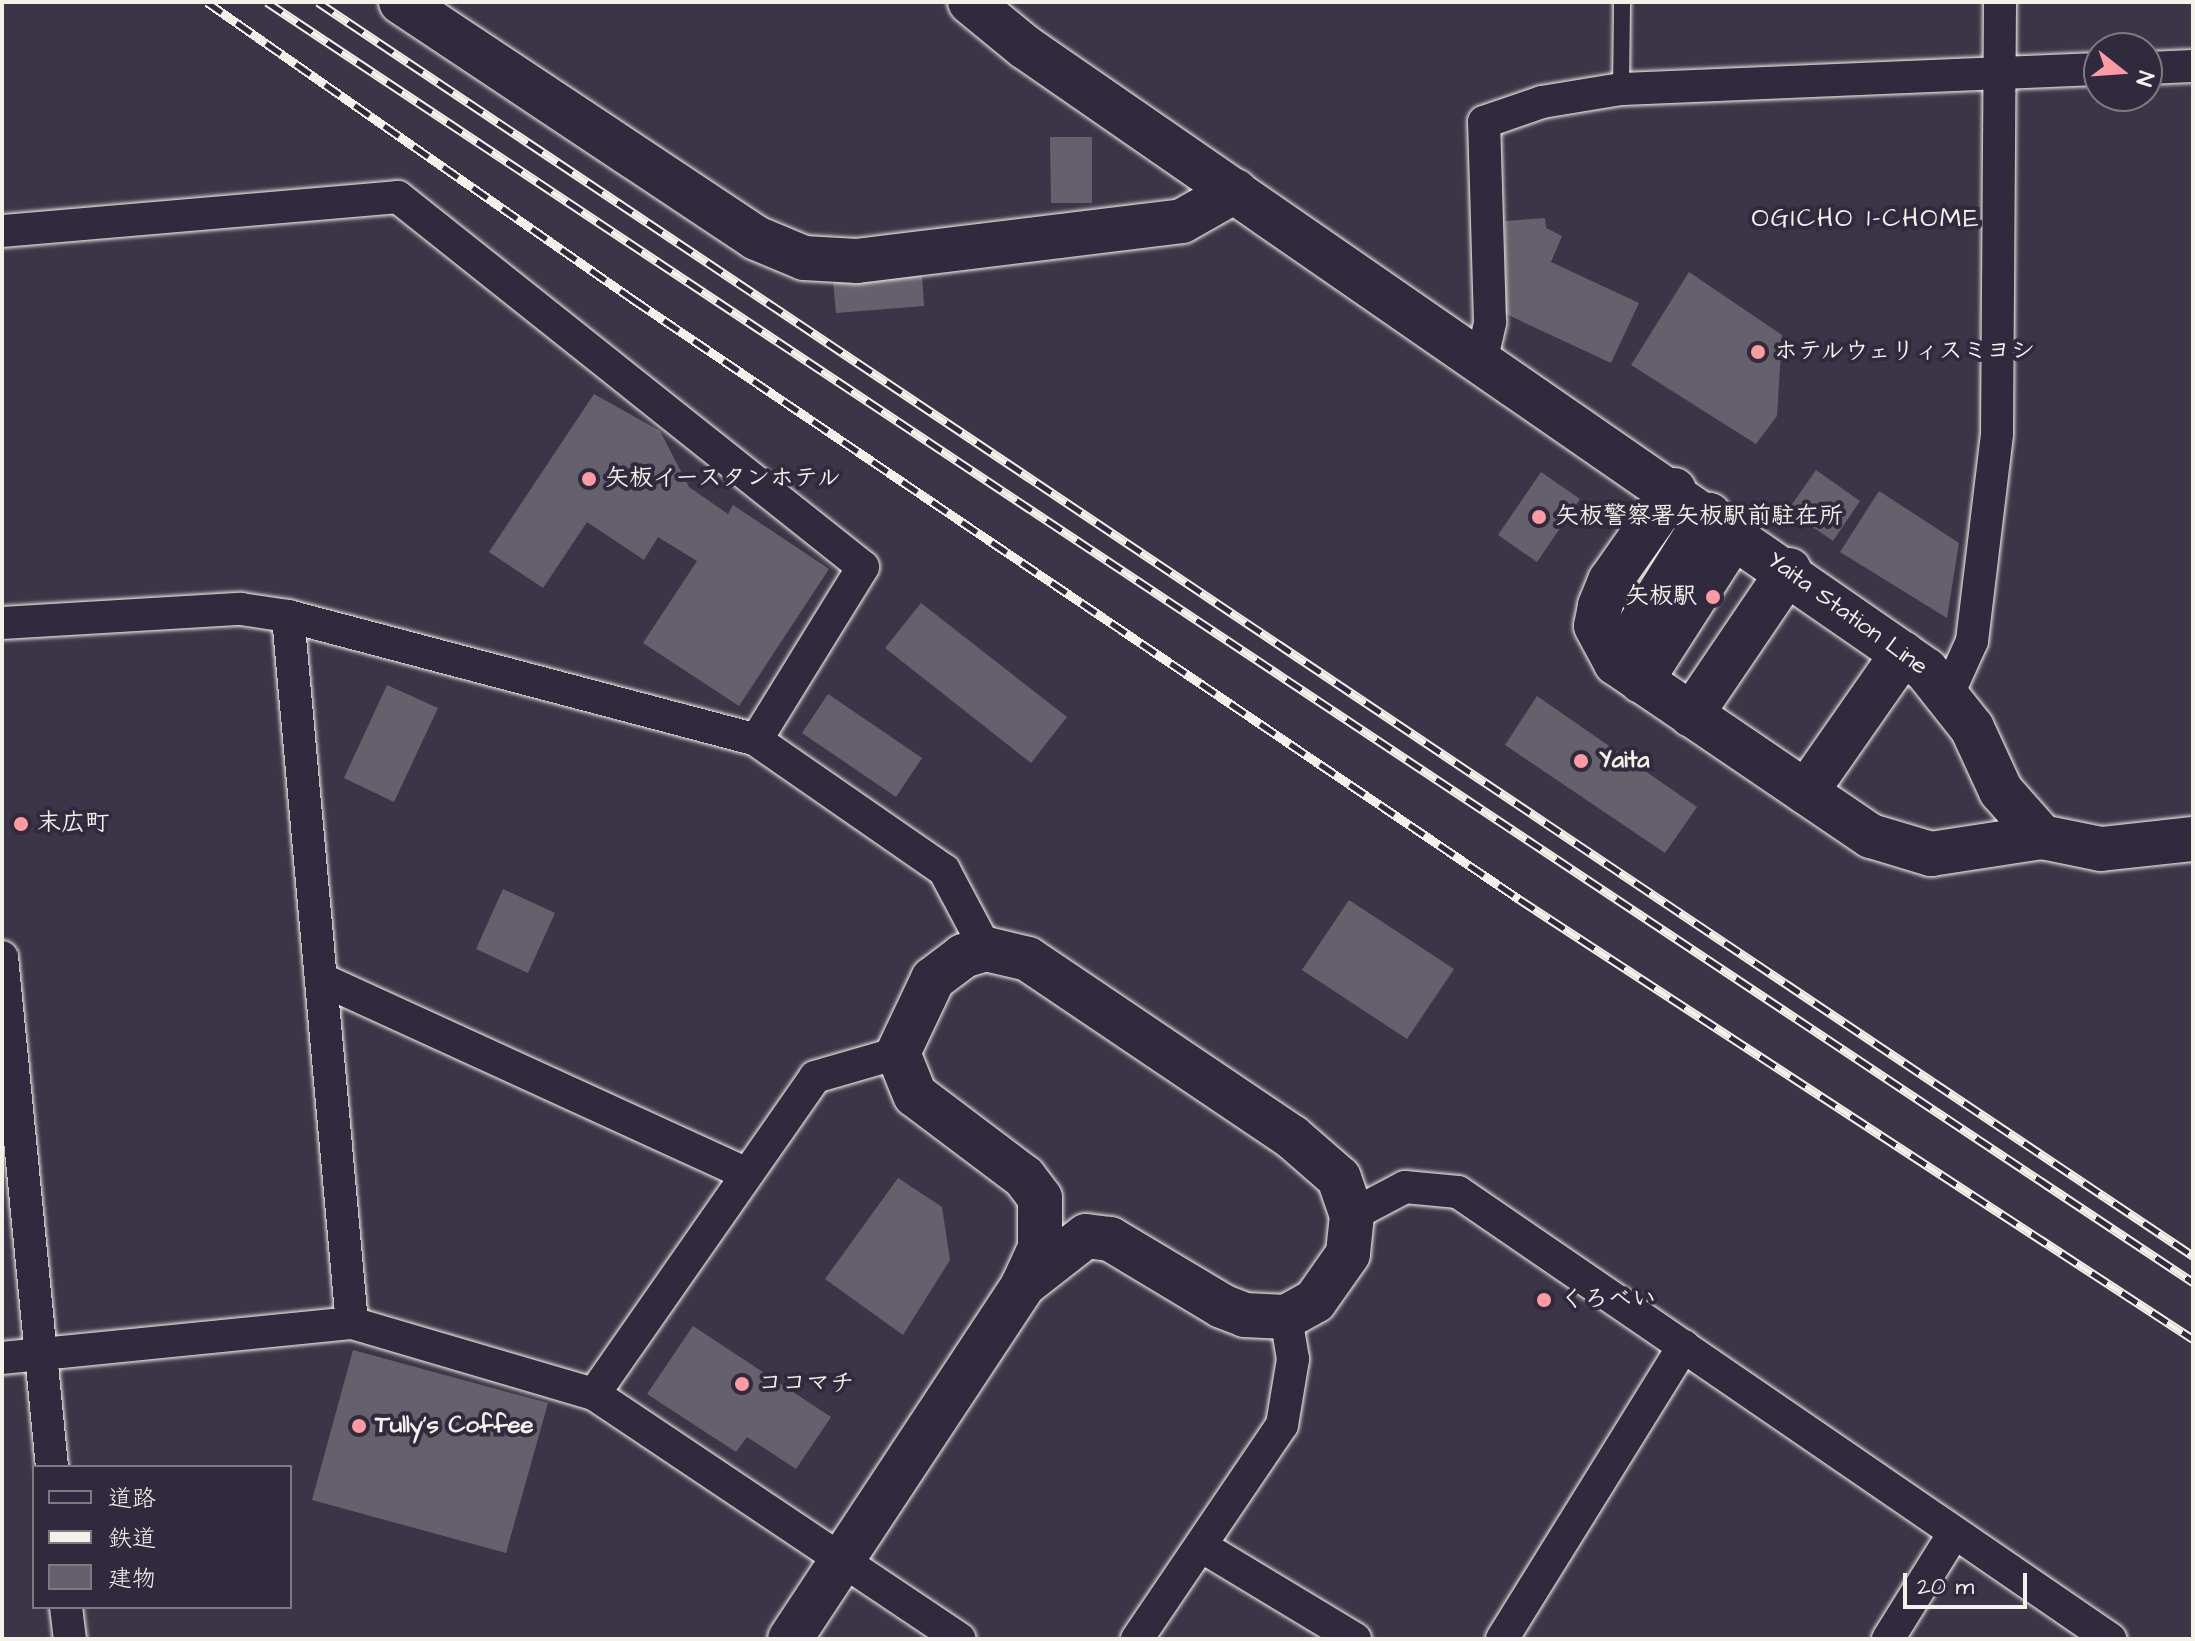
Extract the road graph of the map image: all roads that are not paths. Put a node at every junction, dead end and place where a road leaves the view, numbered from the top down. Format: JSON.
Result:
{"nodes":[{"id":1,"x":401,"y":2,"type":"edge"},
{"id":2,"x":970,"y":2,"type":"edge"},
{"id":3,"x":1622,"y":2,"type":"edge"},
{"id":4,"x":2000,"y":2,"type":"edge"},
{"id":5,"x":2193,"y":66,"type":"edge"},
{"id":6,"x":2163,"y":67,"type":"edge"},
{"id":7,"x":2083,"y":69,"type":"edge"},
{"id":8,"x":2000,"y":72,"type":"junction"},
{"id":9,"x":1621,"y":89,"type":"junction"},
{"id":10,"x":1235,"y":191,"type":"junction"},
{"id":11,"x":2,"y":231,"type":"edge"},
{"id":12,"x":1482,"y":358,"type":"junction"},
{"id":13,"x":1674,"y":490,"type":"junction"},
{"id":14,"x":1749,"y":542,"type":"junction"},
{"id":15,"x":288,"y":616,"type":"junction"},
{"id":16,"x":2,"y":623,"type":"edge"},
{"id":17,"x":1903,"y":653,"type":"junction"},
{"id":18,"x":1653,"y":689,"type":"junction"},
{"id":19,"x":1949,"y":692,"type":"junction"},
{"id":20,"x":756,"y":740,"type":"junction"},
{"id":21,"x":1806,"y":792,"type":"junction"},
{"id":22,"x":2042,"y":837,"type":"junction"},
{"id":23,"x":2193,"y":839,"type":"edge"},
{"id":24,"x":986,"y":949,"type":"junction"},
{"id":25,"x":2,"y":957,"type":"edge"},
{"id":26,"x":321,"y":979,"type":"junction"},
{"id":27,"x":898,"y":1053,"type":"junction"},
{"id":28,"x":745,"y":1173,"type":"junction"},
{"id":29,"x":1352,"y":1215,"type":"junction"},
{"id":30,"x":1023,"y":1285,"type":"junction"},
{"id":31,"x":1286,"y":1317,"type":"junction"},
{"id":32,"x":352,"y":1323,"type":"junction"},
{"id":33,"x":1684,"y":1346,"type":"junction"},
{"id":34,"x":41,"y":1355,"type":"junction"},
{"id":35,"x":2,"y":1358,"type":"edge"},
{"id":36,"x":594,"y":1394,"type":"junction"},
{"id":37,"x":52,"y":1465,"type":"edge"},
{"id":38,"x":1954,"y":1533,"type":"junction"},
{"id":39,"x":1201,"y":1546,"type":"junction"},
{"id":40,"x":842,"y":1561,"type":"junction"},
{"id":41,"x":66,"y":1609,"type":"edge"},
{"id":42,"x":70,"y":1639,"type":"edge"},
{"id":43,"x":790,"y":1639,"type":"edge"},
{"id":44,"x":960,"y":1639,"type":"edge"},
{"id":45,"x":1137,"y":1639,"type":"edge"},
{"id":46,"x":1355,"y":1639,"type":"edge"},
{"id":47,"x":1502,"y":1639,"type":"edge"},
{"id":48,"x":1888,"y":1639,"type":"edge"},
{"id":49,"x":2110,"y":1639,"type":"edge"}],
"edges":[{"from":1,"to":10,"type":"street"},
{"from":2,"to":10,"type":"street","name":"Yaita Station Line"},
{"from":3,"to":9,"type":"lane"},
{"from":4,"to":8,"type":"street"},
{"from":5,"to":6,"type":"street"},
{"from":7,"to":8,"type":"street"},
{"from":8,"to":9,"type":"street"},
{"from":8,"to":19,"type":"street"},
{"from":9,"to":12,"type":"street"},
{"from":10,"to":12,"type":"street","name":"Yaita Station Line"},
{"from":11,"to":20,"type":"street"},
{"from":12,"to":13,"type":"street","name":"Yaita Station Line"},
{"from":13,"to":14,"type":"street","name":"Yaita Station Line"},
{"from":13,"to":18,"type":"street"},
{"from":14,"to":17,"type":"street","name":"Yaita Station Line"},
{"from":14,"to":18,"type":"street"},
{"from":14,"to":18,"type":"street"},
{"from":15,"to":16,"type":"street"},
{"from":15,"to":20,"type":"street"},
{"from":15,"to":26,"type":"street"},
{"from":17,"to":19,"type":"street","name":"Yaita Station Line"},
{"from":17,"to":21,"type":"street"},
{"from":18,"to":21,"type":"street"},
{"from":19,"to":22,"type":"street","name":"Yaita Station Line"},
{"from":20,"to":24,"type":"street"},
{"from":21,"to":22,"type":"street"},
{"from":22,"to":23,"type":"street"},
{"from":24,"to":27,"type":"street"},
{"from":24,"to":29,"type":"street"},
{"from":25,"to":34,"type":"street"},
{"from":26,"to":28,"type":"street"},
{"from":26,"to":32,"type":"street"},
{"from":27,"to":28,"type":"street"},
{"from":27,"to":30,"type":"street"},
{"from":28,"to":36,"type":"street"},
{"from":29,"to":31,"type":"street"},
{"from":29,"to":33,"type":"street"},
{"from":30,"to":31,"type":"street"},
{"from":30,"to":40,"type":"street"},
{"from":31,"to":39,"type":"street"},
{"from":32,"to":34,"type":"street"},
{"from":32,"to":36,"type":"street"},
{"from":33,"to":38,"type":"street"},
{"from":33,"to":47,"type":"street"},
{"from":34,"to":35,"type":"street"},
{"from":34,"to":37,"type":"street"},
{"from":36,"to":40,"type":"street"},
{"from":38,"to":48,"type":"street"},
{"from":38,"to":49,"type":"street"},
{"from":39,"to":45,"type":"street"},
{"from":39,"to":46,"type":"street"},
{"from":40,"to":43,"type":"street"},
{"from":40,"to":44,"type":"street"},
{"from":41,"to":42,"type":"street"}]}
